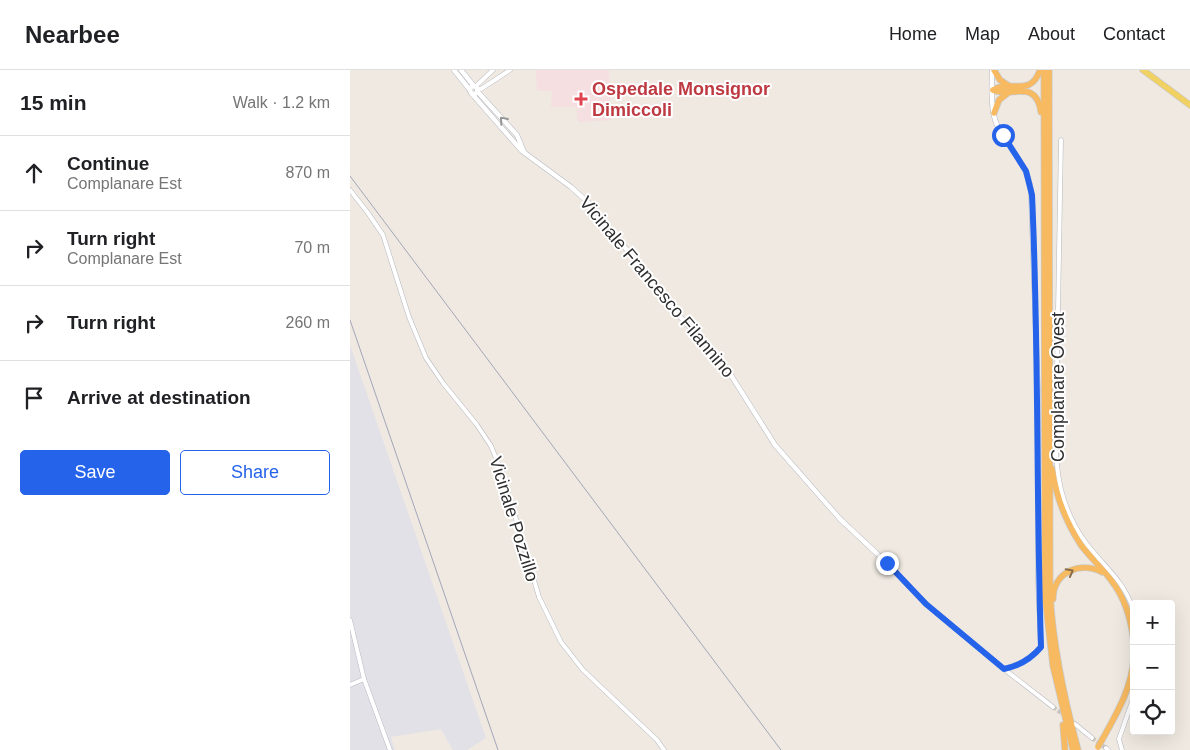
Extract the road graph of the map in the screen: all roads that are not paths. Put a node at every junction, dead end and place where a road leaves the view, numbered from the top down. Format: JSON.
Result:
{"nodes":[{"id":1,"x":454,"y":70,"type":"edge"},
{"id":2,"x":461,"y":70,"type":"edge"},
{"id":3,"x":493,"y":70,"type":"edge"},
{"id":4,"x":510,"y":70,"type":"edge"},
{"id":5,"x":993,"y":70,"type":"edge"},
{"id":6,"x":1040,"y":70,"type":"edge"},
{"id":7,"x":1044,"y":70,"type":"edge"},
{"id":8,"x":1049,"y":70,"type":"edge"},
{"id":9,"x":1143,"y":70,"type":"edge"},
{"id":10,"x":1011,"y":89,"type":"junction"},
{"id":11,"x":474,"y":90,"type":"junction"},
{"id":12,"x":992,"y":90,"type":"junction"},
{"id":13,"x":1190,"y":105,"type":"edge"},
{"id":14,"x":994,"y":112,"type":"junction"},
{"id":15,"x":1061,"y":140,"type":"dead end"},
{"id":16,"x":1044,"y":161,"type":"junction"},
{"id":17,"x":350,"y":190,"type":"edge"},
{"id":18,"x":1046,"y":279,"type":"junction"},
{"id":19,"x":1049,"y":428,"type":"junction"},
{"id":20,"x":1106,"y":574,"type":"junction"},
{"id":21,"x":1130,"y":602,"type":"edge"},
{"id":22,"x":350,"y":620,"type":"edge"},
{"id":23,"x":1130,"y":620,"type":"edge"},
{"id":24,"x":1055,"y":648,"type":"junction"},
{"id":25,"x":1004,"y":669,"type":"junction"},
{"id":26,"x":364,"y":679,"type":"junction"},
{"id":27,"x":1130,"y":681,"type":"edge"},
{"id":28,"x":350,"y":685,"type":"edge"},
{"id":29,"x":1058,"y":693,"type":"junction"},
{"id":30,"x":1053,"y":707,"type":"tunnel mouth"},
{"id":31,"x":1130,"y":707,"type":"edge"},
{"id":32,"x":1074,"y":724,"type":"dead end"},
{"id":33,"x":1092,"y":738,"type":"tunnel mouth"},
{"id":34,"x":1097,"y":749,"type":"edge"},
{"id":35,"x":390,"y":750,"type":"edge"},
{"id":36,"x":664,"y":750,"type":"edge"},
{"id":37,"x":1064,"y":750,"type":"edge"},
{"id":38,"x":1073,"y":750,"type":"edge"},
{"id":39,"x":1078,"y":750,"type":"edge"},
{"id":40,"x":1122,"y":750,"type":"edge"}],
"edges":[{"from":1,"to":11,"type":"street"},
{"from":2,"to":11,"type":"street"},
{"from":3,"to":11,"type":"street"},
{"from":4,"to":11,"type":"street"},
{"from":5,"to":10,"type":"highway"},
{"from":5,"to":12,"type":"street"},
{"from":6,"to":10,"type":"highway"},
{"from":7,"to":16,"type":"highway"},
{"from":8,"to":18,"type":"highway"},
{"from":9,"to":13,"type":"main road"},
{"from":10,"to":12,"type":"highway"},
{"from":10,"to":14,"type":"highway"},
{"from":10,"to":16,"type":"highway"},
{"from":11,"to":25,"type":"street","name":"Vicinale Francesco Filannino"},
{"from":12,"to":14,"type":"street"},
{"from":14,"to":25,"type":"street"},
{"from":15,"to":21,"type":"street","name":"Complanare Ovest"},
{"from":16,"to":18,"type":"highway"},
{"from":17,"to":36,"type":"street","name":"Vicinale Pozzillo"},
{"from":18,"to":19,"type":"highway"},
{"from":18,"to":29,"type":"highway"},
{"from":19,"to":20,"type":"highway"},
{"from":19,"to":24,"type":"highway"},
{"from":20,"to":23,"type":"highway"},
{"from":24,"to":20,"type":"highway","one_way":true},
{"from":22,"to":26,"type":"street"},
{"from":24,"to":39,"type":"highway"},
{"from":25,"to":30,"type":"street","name":"Vicinale Francesco Filannino"},
{"from":26,"to":28,"type":"street"},
{"from":26,"to":35,"type":"street"},
{"from":27,"to":34,"type":"highway","bridge":true},
{"from":29,"to":37,"type":"highway"},
{"from":29,"to":38,"type":"highway"},
{"from":31,"to":40,"type":"street"},
{"from":32,"to":33,"type":"street"}]}
